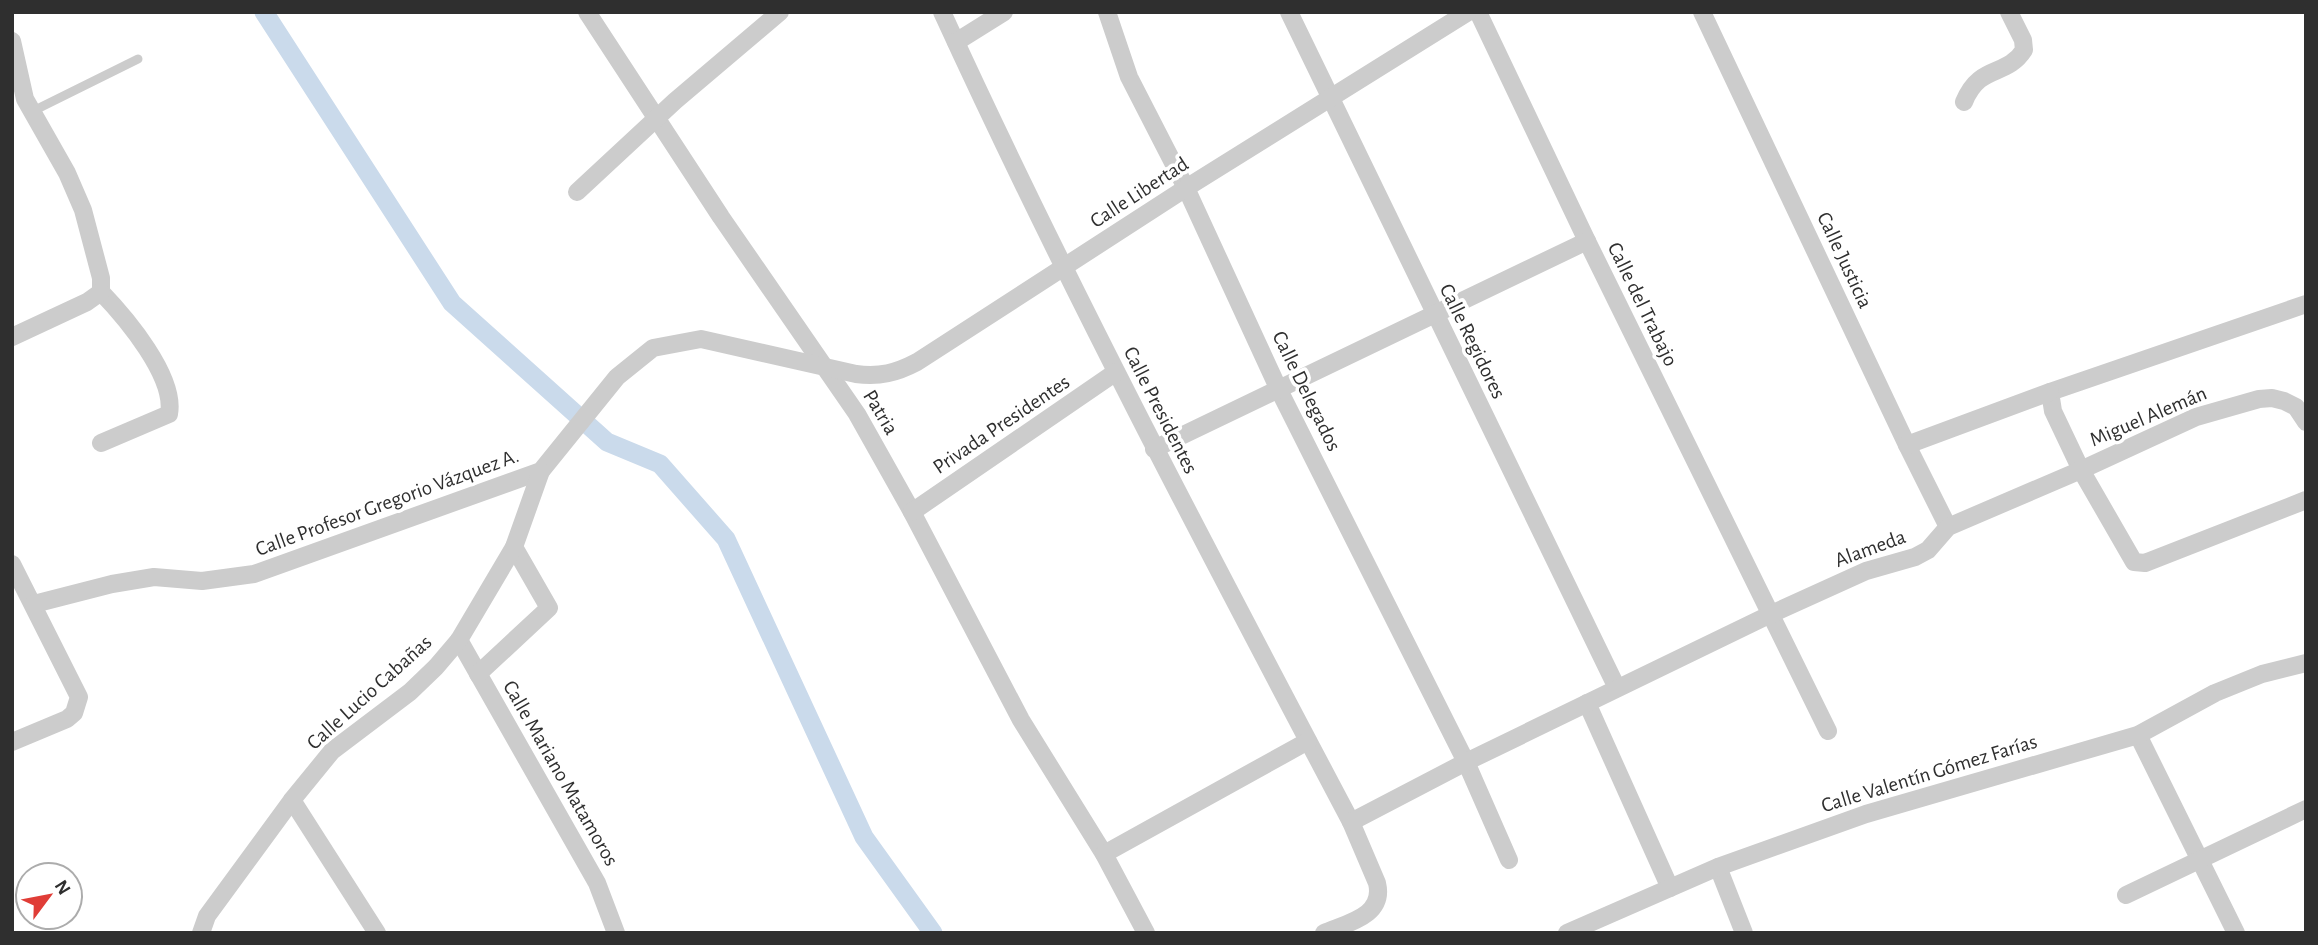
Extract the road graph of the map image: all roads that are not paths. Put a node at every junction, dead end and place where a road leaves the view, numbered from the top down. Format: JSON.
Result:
{"nodes":[{"id":1,"x":587,"y":12,"type":"edge"},
{"id":2,"x":780,"y":12,"type":"edge"},
{"id":3,"x":942,"y":12,"type":"edge"},
{"id":4,"x":1004,"y":12,"type":"edge"},
{"id":5,"x":1107,"y":12,"type":"edge"},
{"id":6,"x":1289,"y":12,"type":"edge"},
{"id":7,"x":1468,"y":12,"type":"edge"},
{"id":8,"x":1478,"y":12,"type":"edge"},
{"id":9,"x":1702,"y":12,"type":"edge"},
{"id":10,"x":2010,"y":12,"type":"edge"},
{"id":11,"x":12,"y":41,"type":"edge"},
{"id":12,"x":956,"y":42,"type":"junction"},
{"id":13,"x":138,"y":59,"type":"dead end"},
{"id":14,"x":1331,"y":97,"type":"junction"},
{"id":15,"x":1964,"y":102,"type":"dead end"},
{"id":16,"x":23,"y":105,"type":"edge"},
{"id":17,"x":656,"y":119,"type":"junction"},
{"id":18,"x":1186,"y":188,"type":"junction"},
{"id":19,"x":577,"y":192,"type":"dead end"},
{"id":20,"x":1587,"y":241,"type":"junction"},
{"id":21,"x":1064,"y":267,"type":"junction"},
{"id":22,"x":101,"y":292,"type":"junction"},
{"id":23,"x":2306,"y":304,"type":"edge"},
{"id":24,"x":1435,"y":315,"type":"junction"},
{"id":25,"x":12,"y":337,"type":"edge"},
{"id":26,"x":826,"y":367,"type":"junction"},
{"id":27,"x":1116,"y":372,"type":"junction"},
{"id":28,"x":1279,"y":390,"type":"junction"},
{"id":29,"x":2050,"y":392,"type":"junction"},
{"id":30,"x":2306,"y":422,"type":"edge"},
{"id":31,"x":102,"y":443,"type":"dead end"},
{"id":32,"x":1906,"y":445,"type":"junction"},
{"id":33,"x":1154,"y":449,"type":"junction"},
{"id":34,"x":2081,"y":470,"type":"junction"},
{"id":35,"x":541,"y":471,"type":"junction"},
{"id":36,"x":2306,"y":500,"type":"edge"},
{"id":37,"x":912,"y":512,"type":"junction"},
{"id":38,"x":1948,"y":527,"type":"junction"},
{"id":39,"x":514,"y":547,"type":"junction"},
{"id":40,"x":12,"y":564,"type":"edge"},
{"id":41,"x":34,"y":604,"type":"junction"},
{"id":42,"x":1769,"y":615,"type":"junction"},
{"id":43,"x":459,"y":640,"type":"junction"},
{"id":44,"x":2306,"y":663,"type":"edge"},
{"id":45,"x":478,"y":674,"type":"junction"},
{"id":46,"x":1617,"y":688,"type":"junction"},
{"id":47,"x":1587,"y":704,"type":"junction"},
{"id":48,"x":1828,"y":731,"type":"dead end"},
{"id":49,"x":2138,"y":735,"type":"junction"},
{"id":50,"x":1308,"y":741,"type":"junction"},
{"id":51,"x":12,"y":743,"type":"edge"},
{"id":52,"x":1466,"y":762,"type":"junction"},
{"id":53,"x":292,"y":800,"type":"junction"},
{"id":54,"x":2306,"y":809,"type":"edge"},
{"id":55,"x":1351,"y":822,"type":"junction"},
{"id":56,"x":1104,"y":854,"type":"junction"},
{"id":57,"x":2200,"y":859,"type":"junction"},
{"id":58,"x":1509,"y":860,"type":"dead end"},
{"id":59,"x":1718,"y":867,"type":"junction"},
{"id":60,"x":1670,"y":888,"type":"junction"},
{"id":61,"x":2126,"y":895,"type":"dead end"},
{"id":62,"x":1605,"y":925,"type":"edge"},
{"id":63,"x":201,"y":933,"type":"edge"},
{"id":64,"x":377,"y":933,"type":"edge"},
{"id":65,"x":616,"y":933,"type":"edge"},
{"id":66,"x":1146,"y":933,"type":"edge"},
{"id":67,"x":1324,"y":933,"type":"edge"},
{"id":68,"x":1567,"y":933,"type":"edge"},
{"id":69,"x":1744,"y":933,"type":"edge"},
{"id":70,"x":2236,"y":933,"type":"edge"}],
"edges":[{"from":1,"to":17,"type":"street","name":"Patria"},
{"from":2,"to":17,"type":"street"},
{"from":3,"to":12,"type":"street","name":"Calle Presidentes"},
{"from":4,"to":12,"type":"street"},
{"from":5,"to":18,"type":"street","name":"Calle Delegados"},
{"from":6,"to":14,"type":"street","name":"Calle Regidores"},
{"from":7,"to":14,"type":"street","name":"Calle Libertad"},
{"from":8,"to":20,"type":"street","name":"Calle del Trabajo"},
{"from":9,"to":32,"type":"street","name":"Calle Justicia"},
{"from":10,"to":15,"type":"street"},
{"from":11,"to":16,"type":"street"},
{"from":12,"to":21,"type":"street","name":"Calle Presidentes"},
{"from":13,"to":16,"type":"lane"},
{"from":14,"to":18,"type":"street","name":"Calle Libertad"},
{"from":14,"to":24,"type":"street","name":"Calle Regidores"},
{"from":16,"to":22,"type":"street"},
{"from":17,"to":19,"type":"street"},
{"from":17,"to":26,"type":"street","name":"Patria"},
{"from":18,"to":21,"type":"street","name":"Calle Libertad"},
{"from":18,"to":28,"type":"street","name":"Calle Delegados"},
{"from":20,"to":24,"type":"street"},
{"from":20,"to":42,"type":"street","name":"Calle del Trabajo"},
{"from":21,"to":26,"type":"street","name":"Calle Libertad"},
{"from":21,"to":27,"type":"street","name":"Calle Presidentes"},
{"from":22,"to":25,"type":"street"},
{"from":22,"to":31,"type":"street"},
{"from":23,"to":29,"type":"street"},
{"from":24,"to":28,"type":"street"},
{"from":24,"to":46,"type":"street","name":"Calle Regidores"},
{"from":26,"to":35,"type":"street","name":"Calle Profesor Gregorio Vázquez A."},
{"from":26,"to":37,"type":"street","name":"Patria"},
{"from":27,"to":33,"type":"street","name":"Calle Presidentes"},
{"from":27,"to":37,"type":"street","name":"Privada Presidentes"},
{"from":28,"to":33,"type":"street"},
{"from":28,"to":52,"type":"street","name":"Calle Delegados"},
{"from":29,"to":32,"type":"street"},
{"from":29,"to":34,"type":"street"},
{"from":30,"to":34,"type":"street","name":"Miguel Alemán"},
{"from":32,"to":38,"type":"street","name":"Calle Justicia"},
{"from":33,"to":50,"type":"street","name":"Calle Presidentes"},
{"from":34,"to":36,"type":"street"},
{"from":34,"to":38,"type":"street","name":"Alameda"},
{"from":35,"to":39,"type":"street","name":"Calle Lucio Cabañas"},
{"from":35,"to":41,"type":"street","name":"Calle Profesor Gregorio Vázquez A."},
{"from":37,"to":56,"type":"street","name":"Patria"},
{"from":38,"to":42,"type":"street","name":"Alameda"},
{"from":39,"to":43,"type":"street","name":"Calle Lucio Cabañas"},
{"from":39,"to":45,"type":"street"},
{"from":40,"to":41,"type":"street"},
{"from":41,"to":51,"type":"street"},
{"from":42,"to":46,"type":"street","name":"Alameda"},
{"from":42,"to":48,"type":"street","name":"Calle del Trabajo"},
{"from":43,"to":45,"type":"street","name":"Calle Mariano Matamoros"},
{"from":43,"to":53,"type":"street","name":"Calle Lucio Cabañas"},
{"from":44,"to":49,"type":"street","name":"Calle Valentín Gómez Farías"},
{"from":45,"to":65,"type":"street","name":"Calle Mariano Matamoros"},
{"from":46,"to":47,"type":"street","name":"Alameda"},
{"from":47,"to":52,"type":"street","name":"Alameda"},
{"from":47,"to":60,"type":"street"},
{"from":49,"to":57,"type":"street"},
{"from":49,"to":59,"type":"street","name":"Calle Valentín Gómez Farías"},
{"from":50,"to":55,"type":"street","name":"Calle Presidentes"},
{"from":50,"to":56,"type":"street"},
{"from":52,"to":55,"type":"street","name":"Alameda"},
{"from":52,"to":58,"type":"street","name":"Calle Delegados"},
{"from":53,"to":63,"type":"street","name":"Calle Lucio Cabañas"},
{"from":53,"to":64,"type":"street"},
{"from":54,"to":57,"type":"street"},
{"from":55,"to":67,"type":"street"},
{"from":56,"to":66,"type":"street","name":"Patria"},
{"from":57,"to":61,"type":"street"},
{"from":57,"to":70,"type":"street"},
{"from":59,"to":60,"type":"street","name":"Calle Valentín Gómez Farías"},
{"from":59,"to":69,"type":"street"},
{"from":60,"to":62,"type":"street","name":"Calle Valentín Gómez Farías"},
{"from":62,"to":68,"type":"street","name":"Calle Valentín Gómez Farías"}]}
